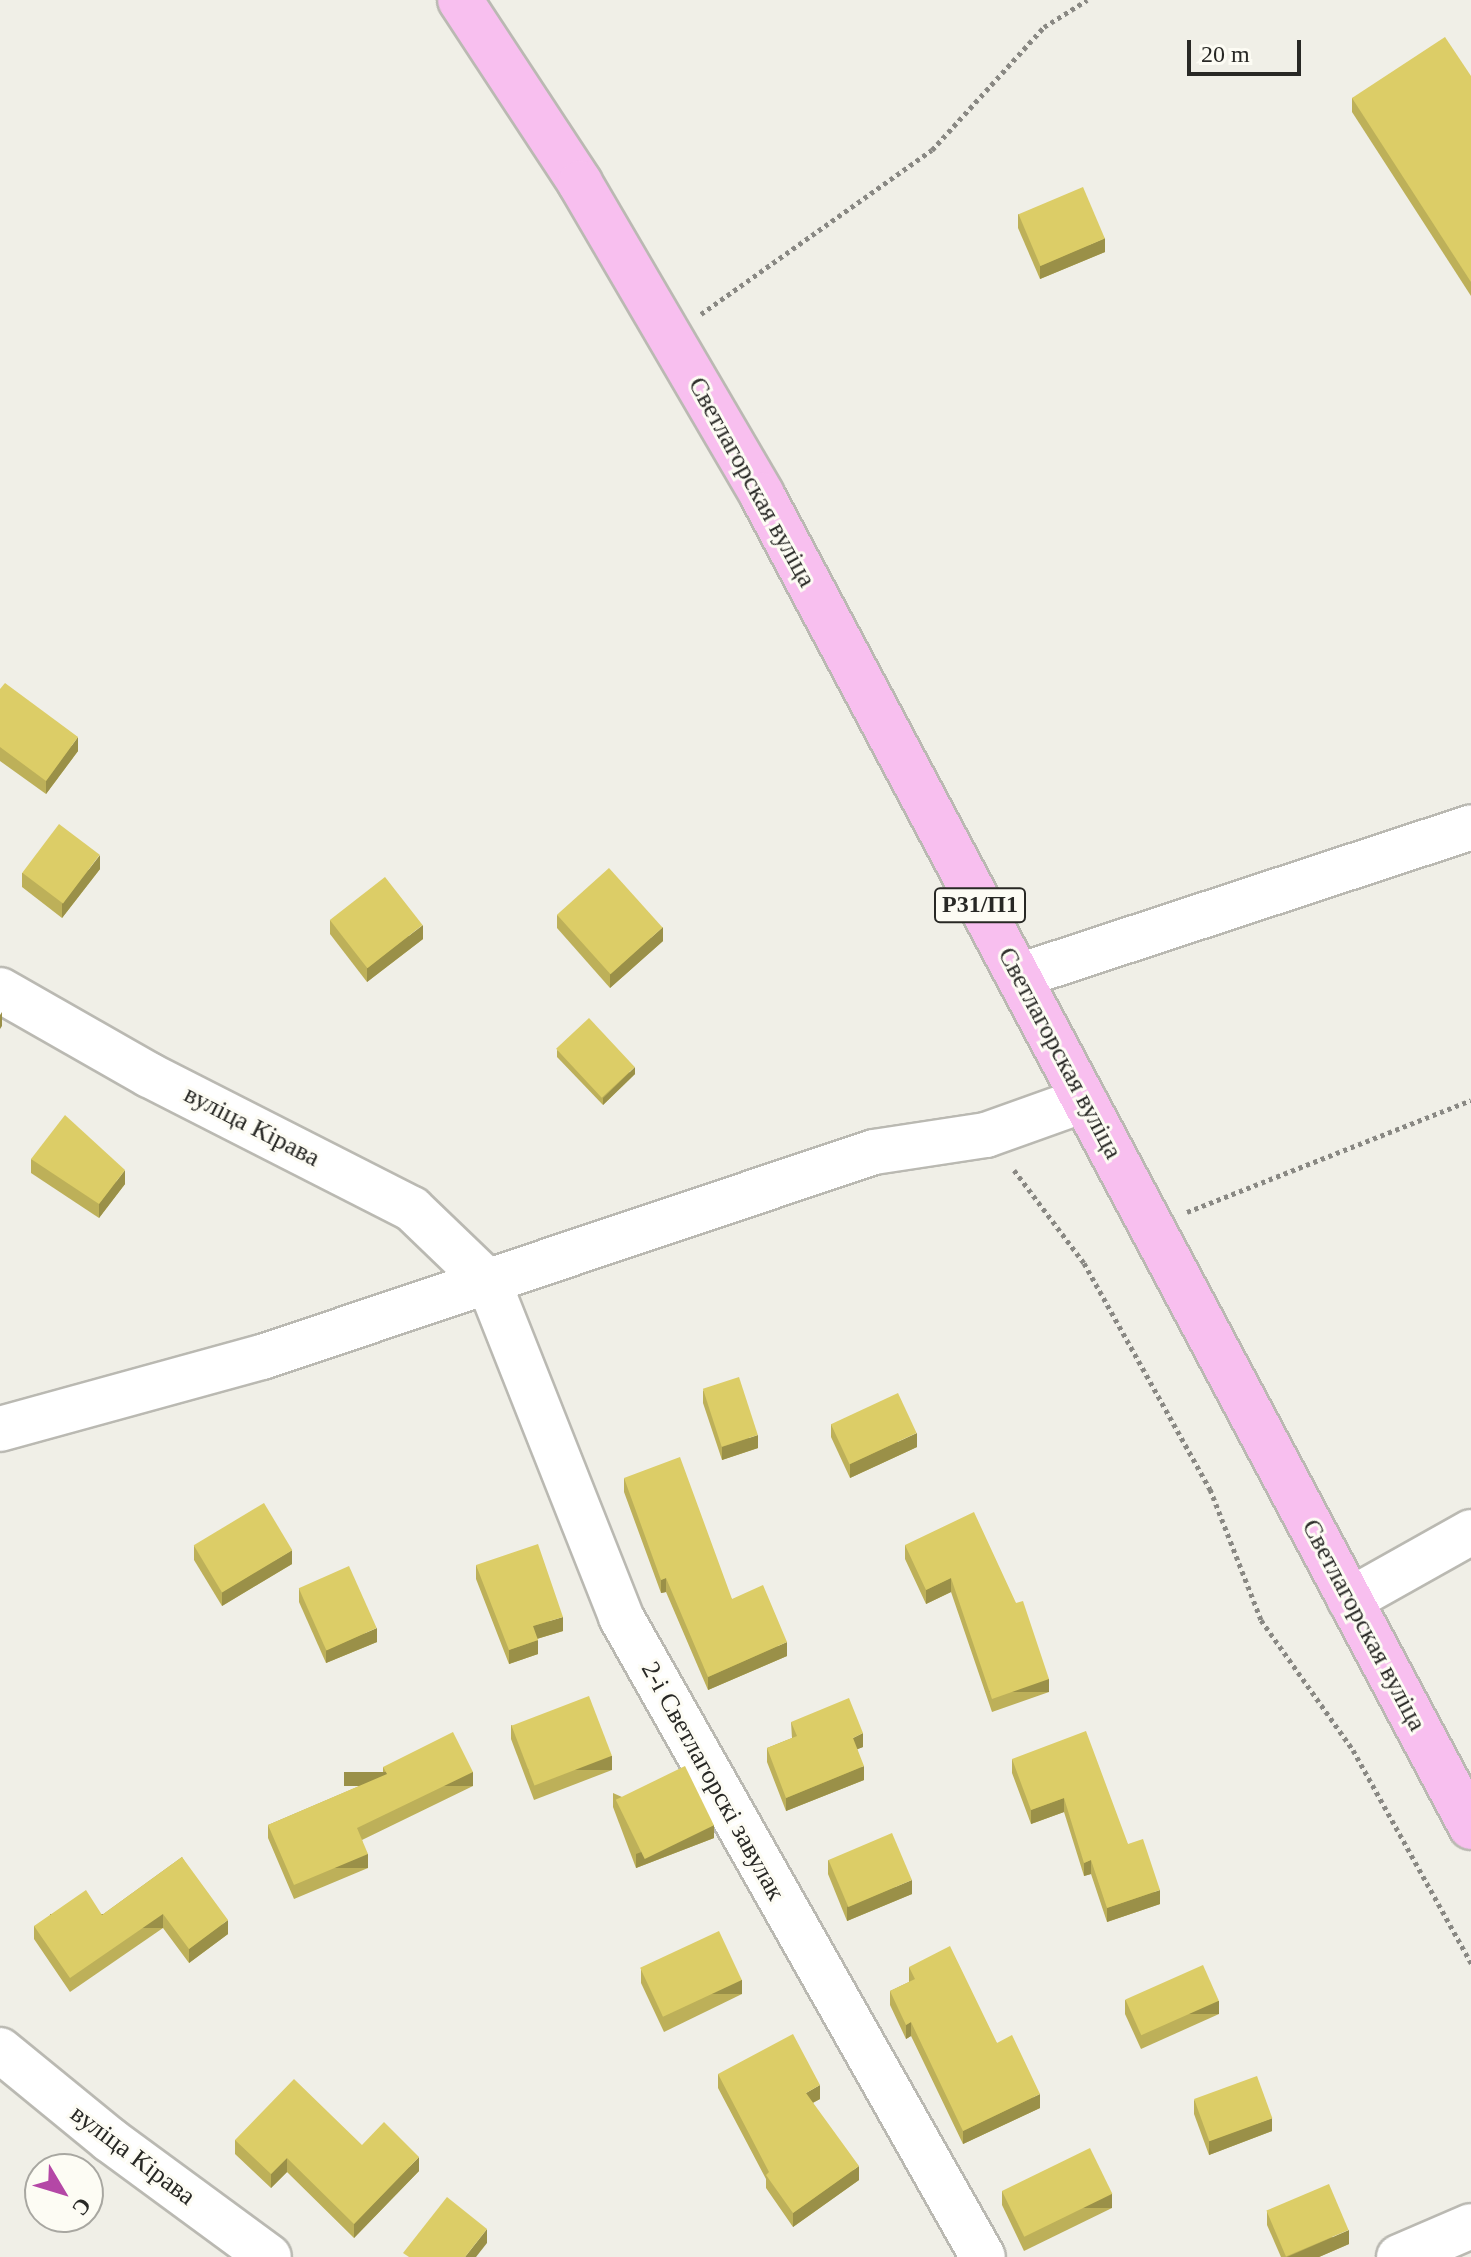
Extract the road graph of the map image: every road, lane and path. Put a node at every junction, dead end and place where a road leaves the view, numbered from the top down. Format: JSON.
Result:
{"nodes":[{"id":1,"x":460,"y":0,"type":"edge"},
{"id":2,"x":1087,"y":0,"type":"edge"},
{"id":3,"x":671,"y":335,"type":"junction"},
{"id":4,"x":1471,"y":827,"type":"edge"},
{"id":5,"x":1019,"y":976,"type":"junction"},
{"id":6,"x":0,"y":990,"type":"edge"},
{"id":7,"x":1084,"y":1100,"type":"junction"},
{"id":8,"x":1471,"y":1100,"type":"edge"},
{"id":9,"x":986,"y":1135,"type":"junction"},
{"id":10,"x":1152,"y":1223,"type":"junction"},
{"id":11,"x":489,"y":1283,"type":"junction"},
{"id":12,"x":0,"y":1429,"type":"edge"},
{"id":13,"x":1471,"y":1532,"type":"edge"},
{"id":14,"x":1350,"y":1600,"type":"junction"},
{"id":15,"x":1471,"y":1827,"type":"edge"},
{"id":16,"x":1471,"y":1963,"type":"edge"},
{"id":17,"x":0,"y":2050,"type":"edge"},
{"id":18,"x":1471,"y":2226,"type":"edge"},
{"id":19,"x":269,"y":2257,"type":"edge"},
{"id":20,"x":983,"y":2257,"type":"edge"},
{"id":21,"x":1399,"y":2257,"type":"edge"}],
"edges":[{"from":1,"to":3,"type":"main road","name":"Светлагорская вуліца","number":"Р31/П1"},
{"from":2,"to":3,"type":"path"},
{"from":3,"to":5,"type":"main road","name":"Светлагорская вуліца","number":"Р31/П1"},
{"from":4,"to":5,"type":"street"},
{"from":5,"to":7,"type":"main road","name":"Светлагорская вуліца","number":"Р31/П1"},
{"from":6,"to":11,"type":"street","name":"вуліца Кірава"},
{"from":7,"to":9,"type":"street"},
{"from":7,"to":10,"type":"main road","name":"Светлагорская вуліца","number":"Р31/П1"},
{"from":8,"to":10,"type":"path"},
{"from":9,"to":11,"type":"street"},
{"from":9,"to":16,"type":"path"},
{"from":10,"to":14,"type":"main road","name":"Светлагорская вуліца","number":"Р31/П1"},
{"from":11,"to":12,"type":"street"},
{"from":11,"to":20,"type":"street","name":"2-і Светлагорскі завулак"},
{"from":13,"to":14,"type":"street"},
{"from":14,"to":15,"type":"main road","name":"Светлагорская вуліца","number":"Р31/П1"},
{"from":17,"to":19,"type":"street","name":"вуліца Кірава"},
{"from":18,"to":21,"type":"street"}]}
